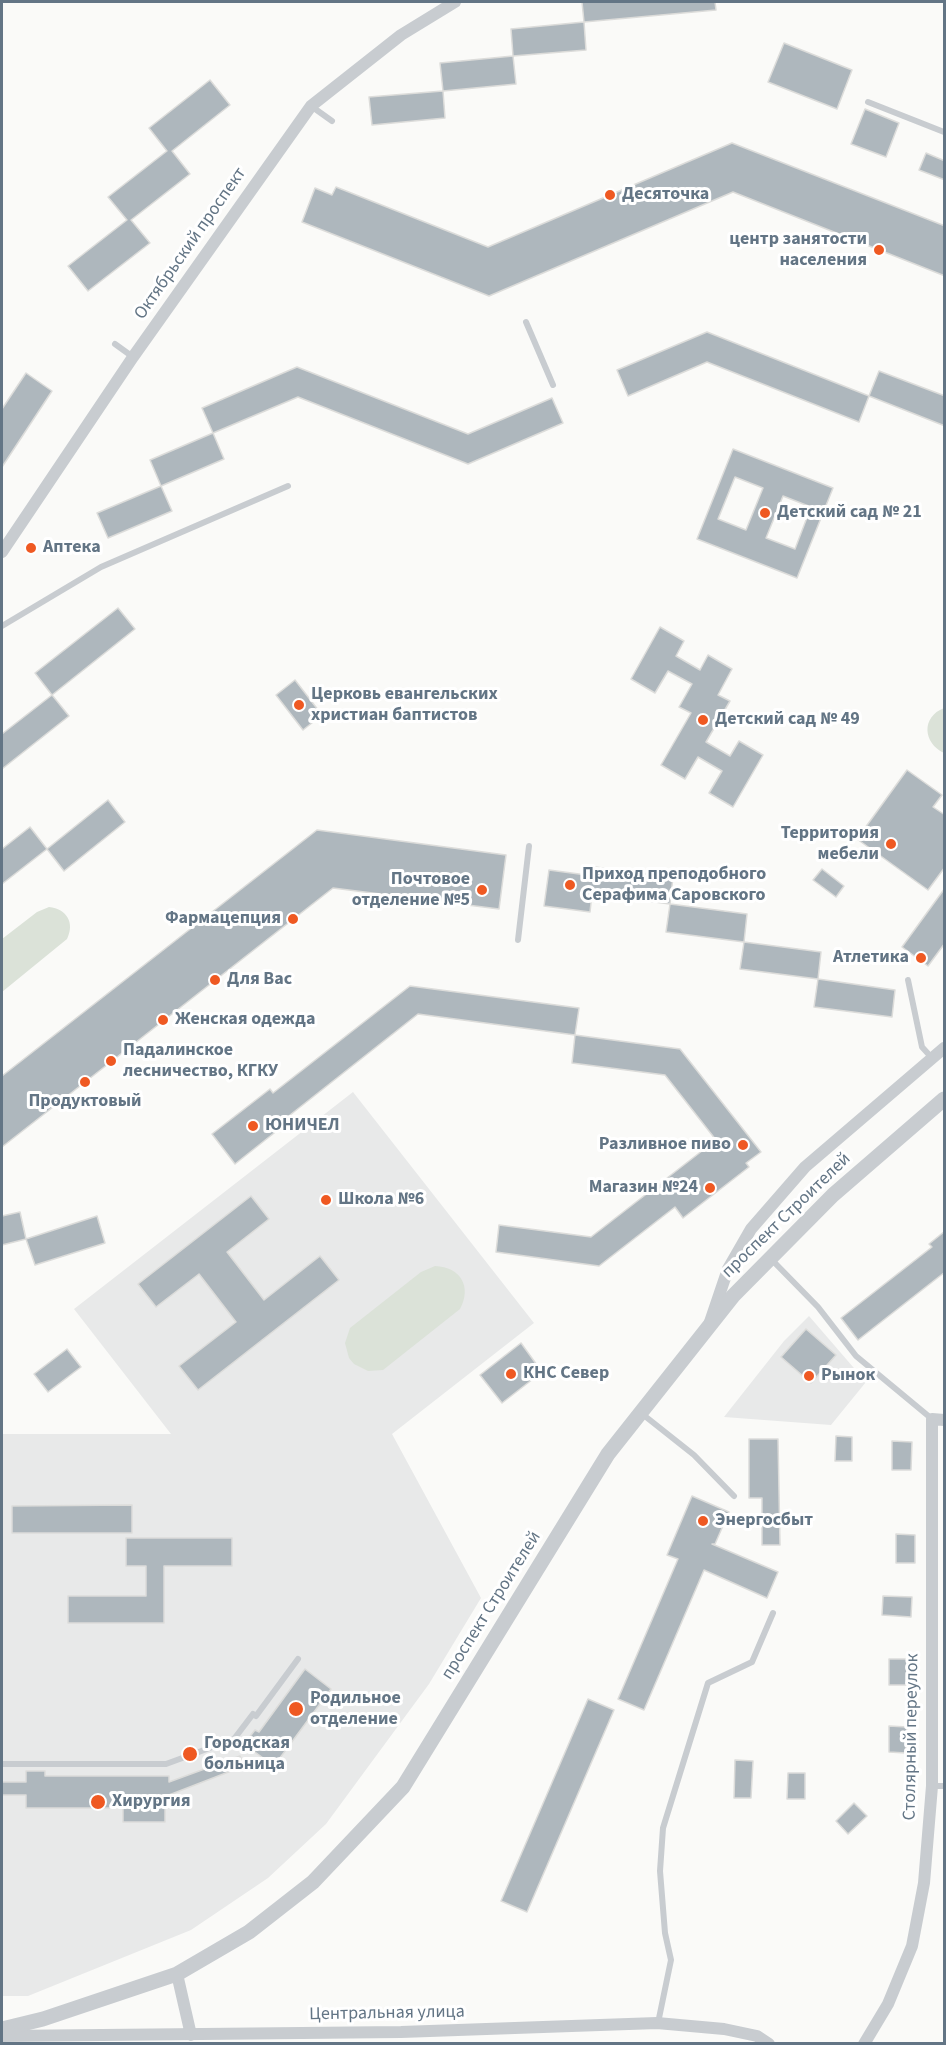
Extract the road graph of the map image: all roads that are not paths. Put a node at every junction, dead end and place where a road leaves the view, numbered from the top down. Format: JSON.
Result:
{"nodes":[{"id":1,"x":455,"y":2,"type":"edge"},
{"id":2,"x":868,"y":102,"type":"dead end"},
{"id":3,"x":311,"y":106,"type":"junction"},
{"id":4,"x":332,"y":121,"type":"dead end"},
{"id":5,"x":945,"y":132,"type":"edge"},
{"id":6,"x":526,"y":322,"type":"dead end"},
{"id":7,"x":115,"y":344,"type":"dead end"},
{"id":8,"x":134,"y":357,"type":"junction"},
{"id":9,"x":553,"y":385,"type":"dead end"},
{"id":10,"x":288,"y":486,"type":"dead end"},
{"id":11,"x":2,"y":552,"type":"edge"},
{"id":12,"x":2,"y":626,"type":"edge"},
{"id":13,"x":530,"y":846,"type":"dead end"},
{"id":14,"x":518,"y":940,"type":"dead end"},
{"id":15,"x":908,"y":980,"type":"dead end"},
{"id":16,"x":945,"y":1048,"type":"edge"},
{"id":17,"x":932,"y":1058,"type":"junction"},
{"id":18,"x":945,"y":1100,"type":"edge"},
{"id":19,"x":770,"y":1258,"type":"junction"},
{"id":20,"x":708,"y":1327,"type":"junction"},
{"id":21,"x":640,"y":1413,"type":"junction"},
{"id":22,"x":938,"y":1420,"type":"edge"},
{"id":23,"x":734,"y":1496,"type":"dead end"},
{"id":24,"x":773,"y":1613,"type":"dead end"},
{"id":25,"x":298,"y":1659,"type":"dead end"},
{"id":26,"x":2,"y":1764,"type":"edge"},
{"id":27,"x":938,"y":1786,"type":"edge"},
{"id":28,"x":177,"y":1974,"type":"junction"},
{"id":29,"x":657,"y":2023,"type":"junction"},
{"id":30,"x":2,"y":2029,"type":"edge"},
{"id":31,"x":191,"y":2034,"type":"junction"},
{"id":32,"x":2,"y":2037,"type":"edge"},
{"id":33,"x":206,"y":2039,"type":"edge"},
{"id":34,"x":769,"y":2043,"type":"edge"},
{"id":35,"x":864,"y":2043,"type":"edge"}],
"edges":[{"from":1,"to":3,"type":"street","name":"Октябрьский проспект"},
{"from":2,"to":5,"type":"lane"},
{"from":3,"to":4,"type":"lane"},
{"from":3,"to":8,"type":"street","name":"Октябрьский проспект"},
{"from":6,"to":9,"type":"lane"},
{"from":7,"to":8,"type":"lane"},
{"from":8,"to":11,"type":"street","name":"Октябрьский проспект"},
{"from":10,"to":12,"type":"lane"},
{"from":13,"to":14,"type":"lane"},
{"from":15,"to":17,"type":"lane"},
{"from":16,"to":17,"type":"street"},
{"from":17,"to":20,"type":"street"},
{"from":18,"to":19,"type":"street","name":"проспект Строителей"},
{"from":19,"to":20,"type":"street","name":"проспект Строителей"},
{"from":19,"to":22,"type":"lane"},
{"from":20,"to":21,"type":"street","name":"проспект Строителей"},
{"from":21,"to":23,"type":"lane"},
{"from":21,"to":28,"type":"street","name":"проспект Строителей"},
{"from":22,"to":27,"type":"street","name":"Столярный переулок"},
{"from":24,"to":29,"type":"lane"},
{"from":25,"to":26,"type":"lane"},
{"from":27,"to":35,"type":"street","name":"Столярный переулок"},
{"from":28,"to":30,"type":"street","name":"проспект Строителей"},
{"from":28,"to":31,"type":"street"},
{"from":29,"to":33,"type":"street","name":"Центральная улица"},
{"from":29,"to":34,"type":"street","name":"Центральная улица"},
{"from":31,"to":32,"type":"street","name":"Центральная улица"},
{"from":31,"to":33,"type":"street","name":"Центральная улица"}]}
